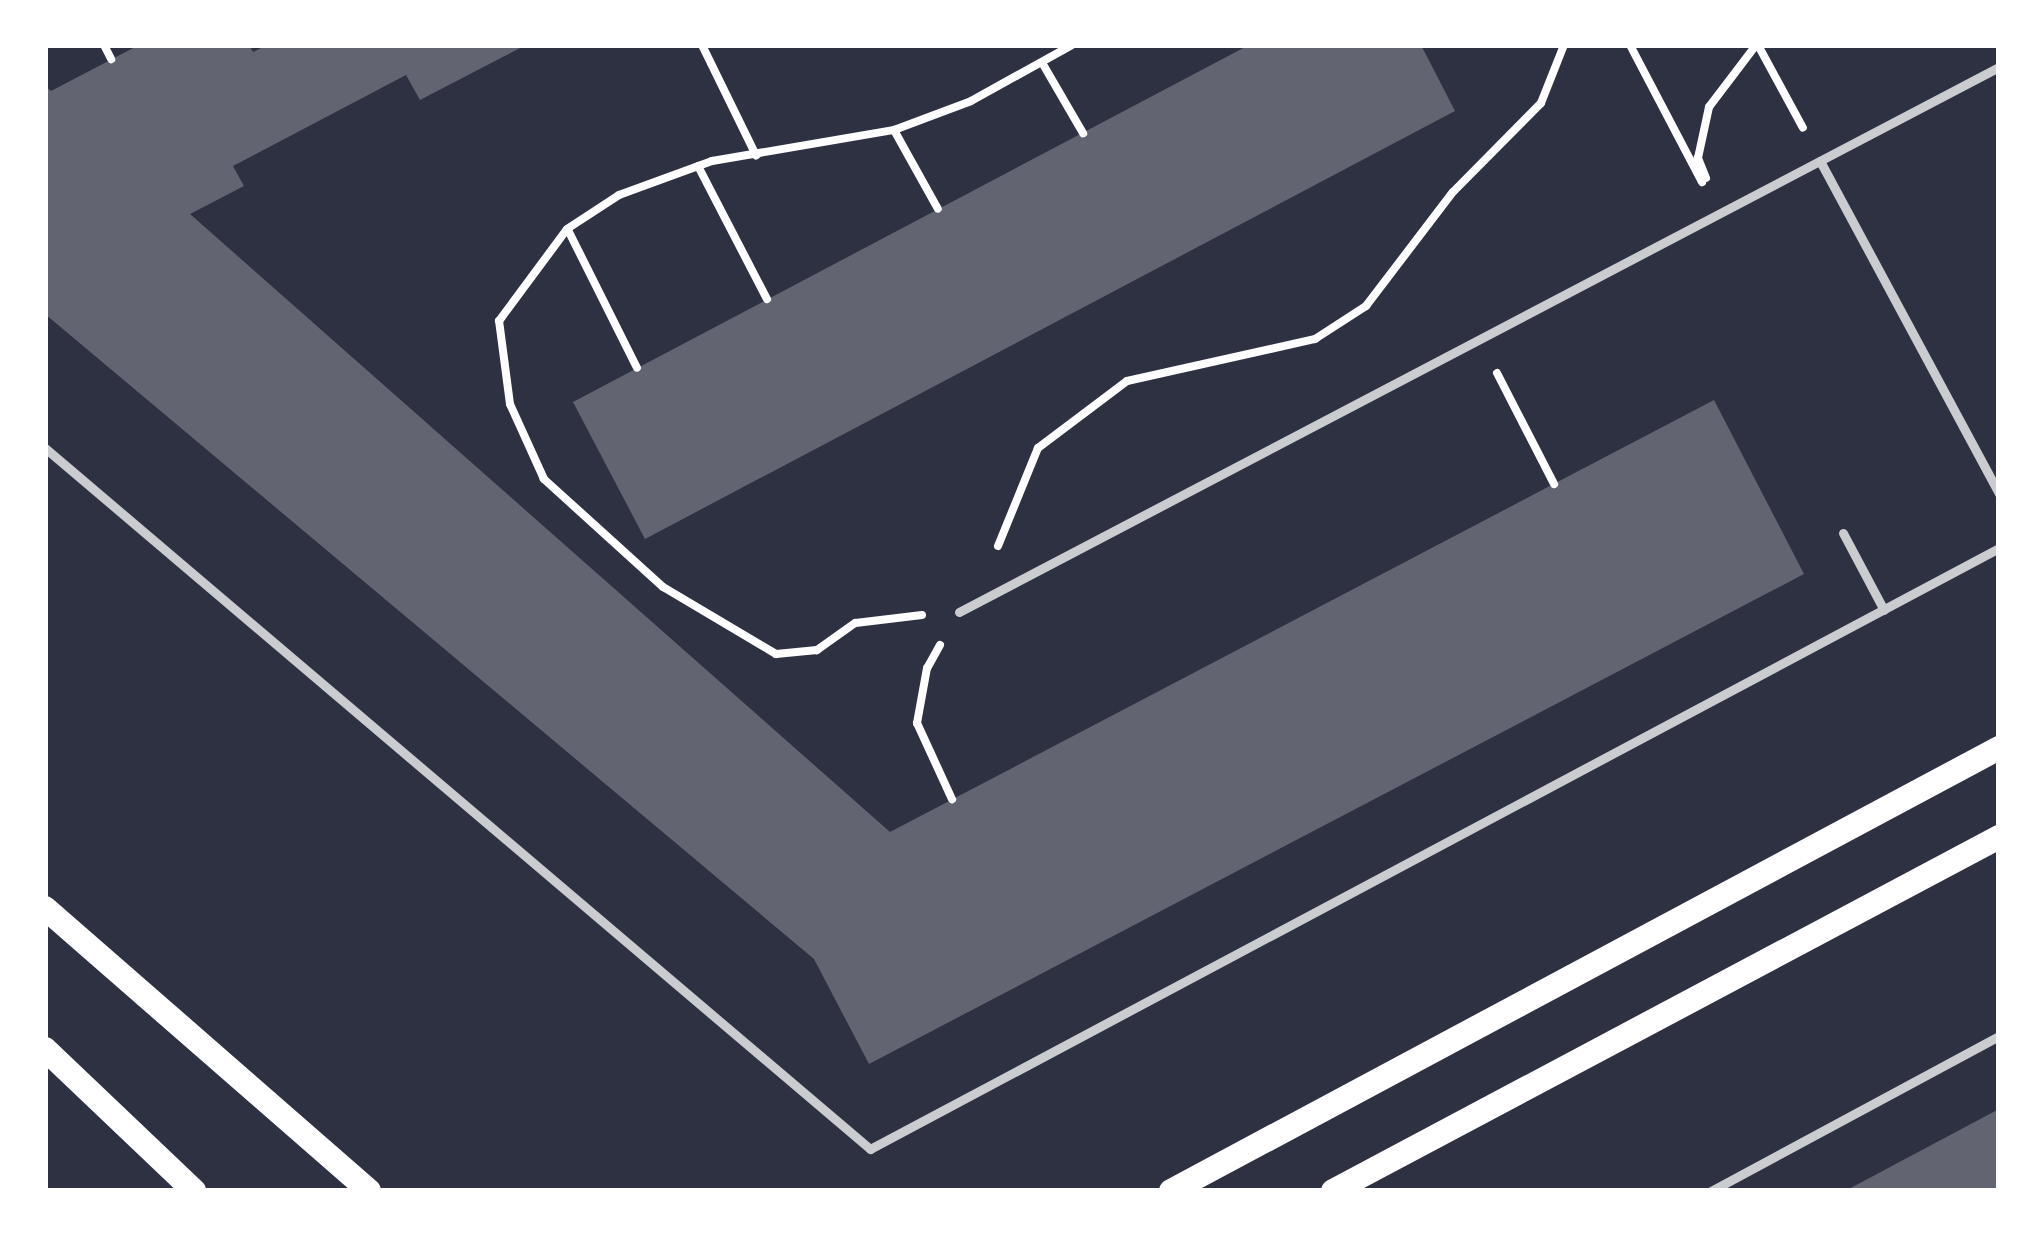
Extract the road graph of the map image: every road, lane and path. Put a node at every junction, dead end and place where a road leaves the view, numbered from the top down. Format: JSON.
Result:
{"nodes":[{"id":1,"x":104,"y":45,"type":"edge"},
{"id":2,"x":702,"y":45,"type":"edge"},
{"id":3,"x":1072,"y":45,"type":"edge"},
{"id":4,"x":1564,"y":45,"type":"edge"},
{"id":5,"x":1630,"y":45,"type":"edge"},
{"id":6,"x":1757,"y":45,"type":"edge"},
{"id":7,"x":111,"y":59,"type":"dead end"},
{"id":8,"x":1043,"y":65,"type":"junction"},
{"id":9,"x":1999,"y":67,"type":"edge"},
{"id":10,"x":894,"y":130,"type":"junction"},
{"id":11,"x":1082,"y":134,"type":"dead end"},
{"id":12,"x":756,"y":155,"type":"junction"},
{"id":13,"x":1820,"y":161,"type":"junction"},
{"id":14,"x":698,"y":166,"type":"junction"},
{"id":15,"x":938,"y":209,"type":"dead end"},
{"id":16,"x":1719,"y":214,"type":"junction"},
{"id":17,"x":567,"y":229,"type":"junction"},
{"id":18,"x":767,"y":298,"type":"dead end"},
{"id":19,"x":1480,"y":339,"type":"junction"},
{"id":20,"x":637,"y":368,"type":"dead end"},
{"id":21,"x":45,"y":448,"type":"edge"},
{"id":22,"x":1554,"y":484,"type":"dead end"},
{"id":23,"x":1999,"y":494,"type":"edge"},
{"id":24,"x":1843,"y":533,"type":"dead end"},
{"id":25,"x":1999,"y":548,"type":"edge"},
{"id":26,"x":1011,"y":586,"type":"junction"},
{"id":27,"x":1884,"y":610,"type":"junction"},
{"id":28,"x":959,"y":612,"type":"junction"},
{"id":29,"x":1999,"y":748,"type":"edge"},
{"id":30,"x":952,"y":799,"type":"dead end"},
{"id":31,"x":1999,"y":838,"type":"edge"},
{"id":32,"x":45,"y":908,"type":"edge"},
{"id":33,"x":1999,"y":1036,"type":"edge"},
{"id":34,"x":45,"y":1049,"type":"edge"},
{"id":35,"x":194,"y":1191,"type":"edge"},
{"id":36,"x":369,"y":1191,"type":"edge"},
{"id":37,"x":1171,"y":1191,"type":"edge"},
{"id":38,"x":1333,"y":1191,"type":"edge"},
{"id":39,"x":1711,"y":1191,"type":"edge"}],
"edges":[{"from":1,"to":7,"type":"path"},
{"from":2,"to":12,"type":"path"},
{"from":3,"to":8,"type":"path"},
{"from":4,"to":26,"type":"path"},
{"from":5,"to":16,"type":"path"},
{"from":6,"to":13,"type":"path"},
{"from":6,"to":16,"type":"path"},
{"from":8,"to":10,"type":"path"},
{"from":8,"to":11,"type":"path"},
{"from":9,"to":13,"type":"lane"},
{"from":10,"to":12,"type":"path"},
{"from":10,"to":15,"type":"path"},
{"from":12,"to":14,"type":"path"},
{"from":13,"to":16,"type":"lane"},
{"from":13,"to":23,"type":"lane"},
{"from":14,"to":17,"type":"path"},
{"from":14,"to":18,"type":"path"},
{"from":16,"to":19,"type":"lane"},
{"from":17,"to":20,"type":"path"},
{"from":17,"to":28,"type":"path"},
{"from":19,"to":22,"type":"path"},
{"from":19,"to":26,"type":"lane"},
{"from":21,"to":27,"type":"lane"},
{"from":24,"to":27,"type":"lane"},
{"from":25,"to":27,"type":"lane"},
{"from":26,"to":28,"type":"lane"},
{"from":28,"to":30,"type":"path"},
{"from":29,"to":37,"type":"main road"},
{"from":31,"to":38,"type":"main road"},
{"from":32,"to":36,"type":"main road"},
{"from":33,"to":39,"type":"lane"},
{"from":34,"to":35,"type":"main road"}]}
